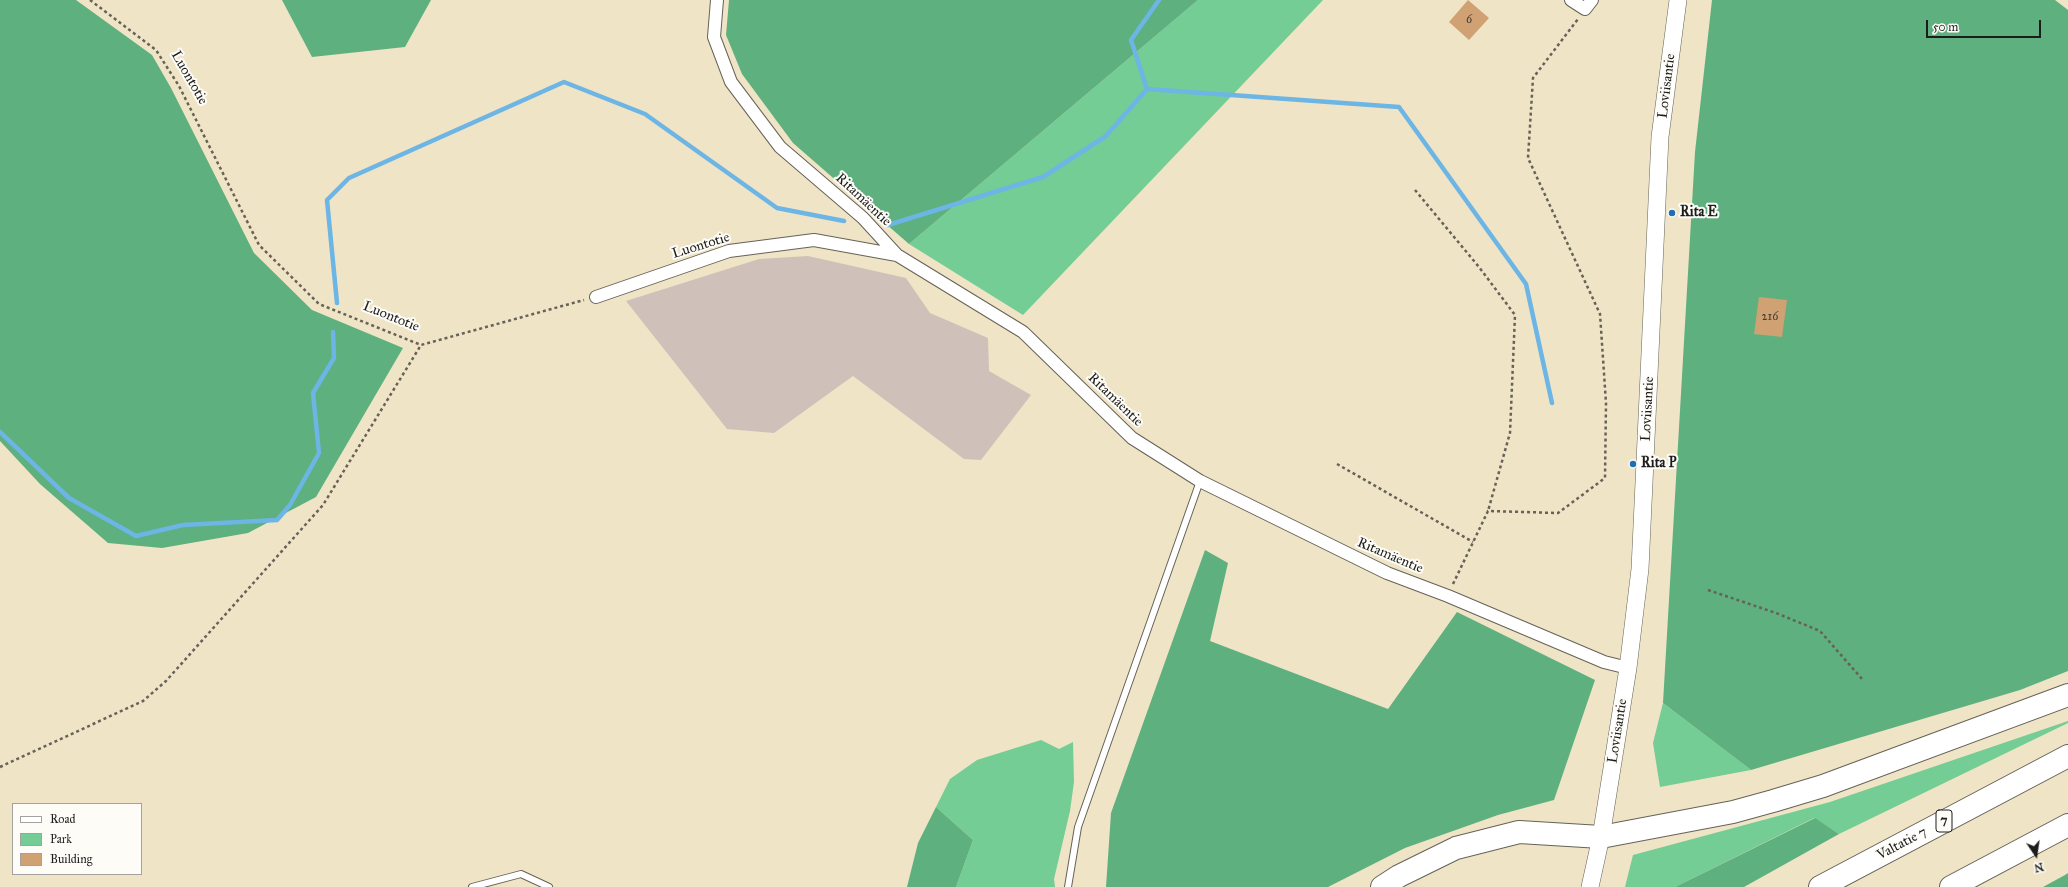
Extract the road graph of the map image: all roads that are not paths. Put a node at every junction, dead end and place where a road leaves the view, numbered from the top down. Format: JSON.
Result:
{"nodes":[{"id":1,"x":717,"y":0,"type":"edge"},
{"id":2,"x":1571,"y":0,"type":"edge"},
{"id":3,"x":1678,"y":0,"type":"edge"},
{"id":4,"x":1589,"y":4,"type":"edge"},
{"id":5,"x":897,"y":255,"type":"junction"},
{"id":6,"x":596,"y":297,"type":"road end"},
{"id":7,"x":1200,"y":481,"type":"junction"},
{"id":8,"x":1628,"y":668,"type":"junction"},
{"id":9,"x":2068,"y":695,"type":"edge"},
{"id":10,"x":2068,"y":756,"type":"edge"},
{"id":11,"x":2068,"y":825,"type":"edge"},
{"id":12,"x":1601,"y":837,"type":"junction"},
{"id":13,"x":472,"y":887,"type":"edge"},
{"id":14,"x":549,"y":887,"type":"edge"},
{"id":15,"x":1068,"y":887,"type":"edge"},
{"id":16,"x":1382,"y":887,"type":"edge"},
{"id":17,"x":1590,"y":887,"type":"edge"},
{"id":18,"x":1820,"y":887,"type":"edge"},
{"id":19,"x":1951,"y":887,"type":"edge"}],
"edges":[{"from":1,"to":5,"type":"street","name":"Ritamäentie"},
{"from":2,"to":4,"type":"street"},
{"from":3,"to":8,"type":"main road","name":"Loviisantie"},
{"from":5,"to":6,"type":"street","name":"Luontotie"},
{"from":5,"to":7,"type":"street","name":"Ritamäentie"},
{"from":7,"to":8,"type":"street","name":"Ritamäentie"},
{"from":7,"to":15,"type":"lane"},
{"from":8,"to":12,"type":"main road","name":"Loviisantie"},
{"from":9,"to":12,"type":"highway"},
{"from":10,"to":18,"type":"highway","name":"Valtatie 7","number":"7"},
{"from":11,"to":19,"type":"highway"},
{"from":12,"to":16,"type":"highway"},
{"from":12,"to":17,"type":"main road","name":"Loviisantie"},
{"from":13,"to":14,"type":"lane"}]}
